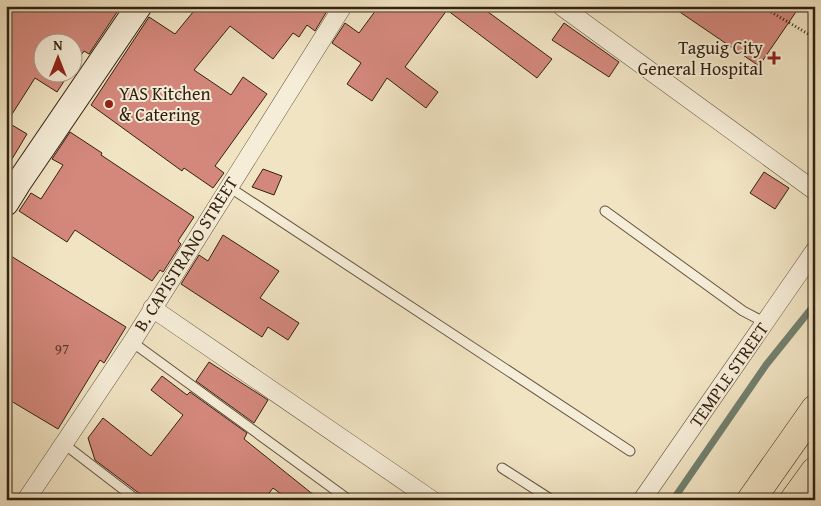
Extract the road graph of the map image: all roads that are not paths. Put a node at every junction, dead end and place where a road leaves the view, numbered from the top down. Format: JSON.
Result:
{"nodes":[{"id":1,"x":139,"y":6,"type":"edge"},
{"id":2,"x":343,"y":6,"type":"edge"},
{"id":3,"x":561,"y":6,"type":"edge"},
{"id":4,"x":229,"y":187,"type":"junction"},
{"id":5,"x":815,"y":191,"type":"edge"},
{"id":6,"x":6,"y":203,"type":"edge"},
{"id":7,"x":605,"y":211,"type":"dead end"},
{"id":8,"x":815,"y":250,"type":"edge"},
{"id":9,"x":152,"y":308,"type":"junction"},
{"id":10,"x":764,"y":322,"type":"junction"},
{"id":11,"x":132,"y":342,"type":"junction"},
{"id":12,"x":815,"y":409,"type":"edge"},
{"id":13,"x":64,"y":444,"type":"junction"},
{"id":14,"x":630,"y":451,"type":"dead end"},
{"id":15,"x":502,"y":468,"type":"dead end"},
{"id":16,"x":815,"y":471,"type":"edge"},
{"id":17,"x":26,"y":500,"type":"edge"},
{"id":18,"x":137,"y":500,"type":"edge"},
{"id":19,"x":349,"y":500,"type":"edge"},
{"id":20,"x":432,"y":500,"type":"edge"},
{"id":21,"x":552,"y":500,"type":"edge"},
{"id":22,"x":642,"y":500,"type":"edge"},
{"id":23,"x":751,"y":500,"type":"edge"},
{"id":24,"x":794,"y":500,"type":"edge"}],
"edges":[{"from":1,"to":6,"type":"main road"},
{"from":2,"to":4,"type":"street","name":"B. CAPISTRANO STREET"},
{"from":3,"to":5,"type":"street"},
{"from":4,"to":9,"type":"street","name":"B. CAPISTRANO STREET"},
{"from":4,"to":14,"type":"lane"},
{"from":7,"to":10,"type":"lane"},
{"from":8,"to":10,"type":"street","name":"TEMPLE STREET"},
{"from":9,"to":11,"type":"street","name":"B. CAPISTRANO STREET"},
{"from":9,"to":20,"type":"street"},
{"from":10,"to":22,"type":"street","name":"TEMPLE STREET"},
{"from":11,"to":13,"type":"street","name":"B. CAPISTRANO STREET"},
{"from":11,"to":19,"type":"lane"},
{"from":12,"to":23,"type":"main road"},
{"from":13,"to":17,"type":"street","name":"B. CAPISTRANO STREET"},
{"from":13,"to":18,"type":"lane"},
{"from":15,"to":21,"type":"lane"},
{"from":16,"to":24,"type":"main road"}]}
